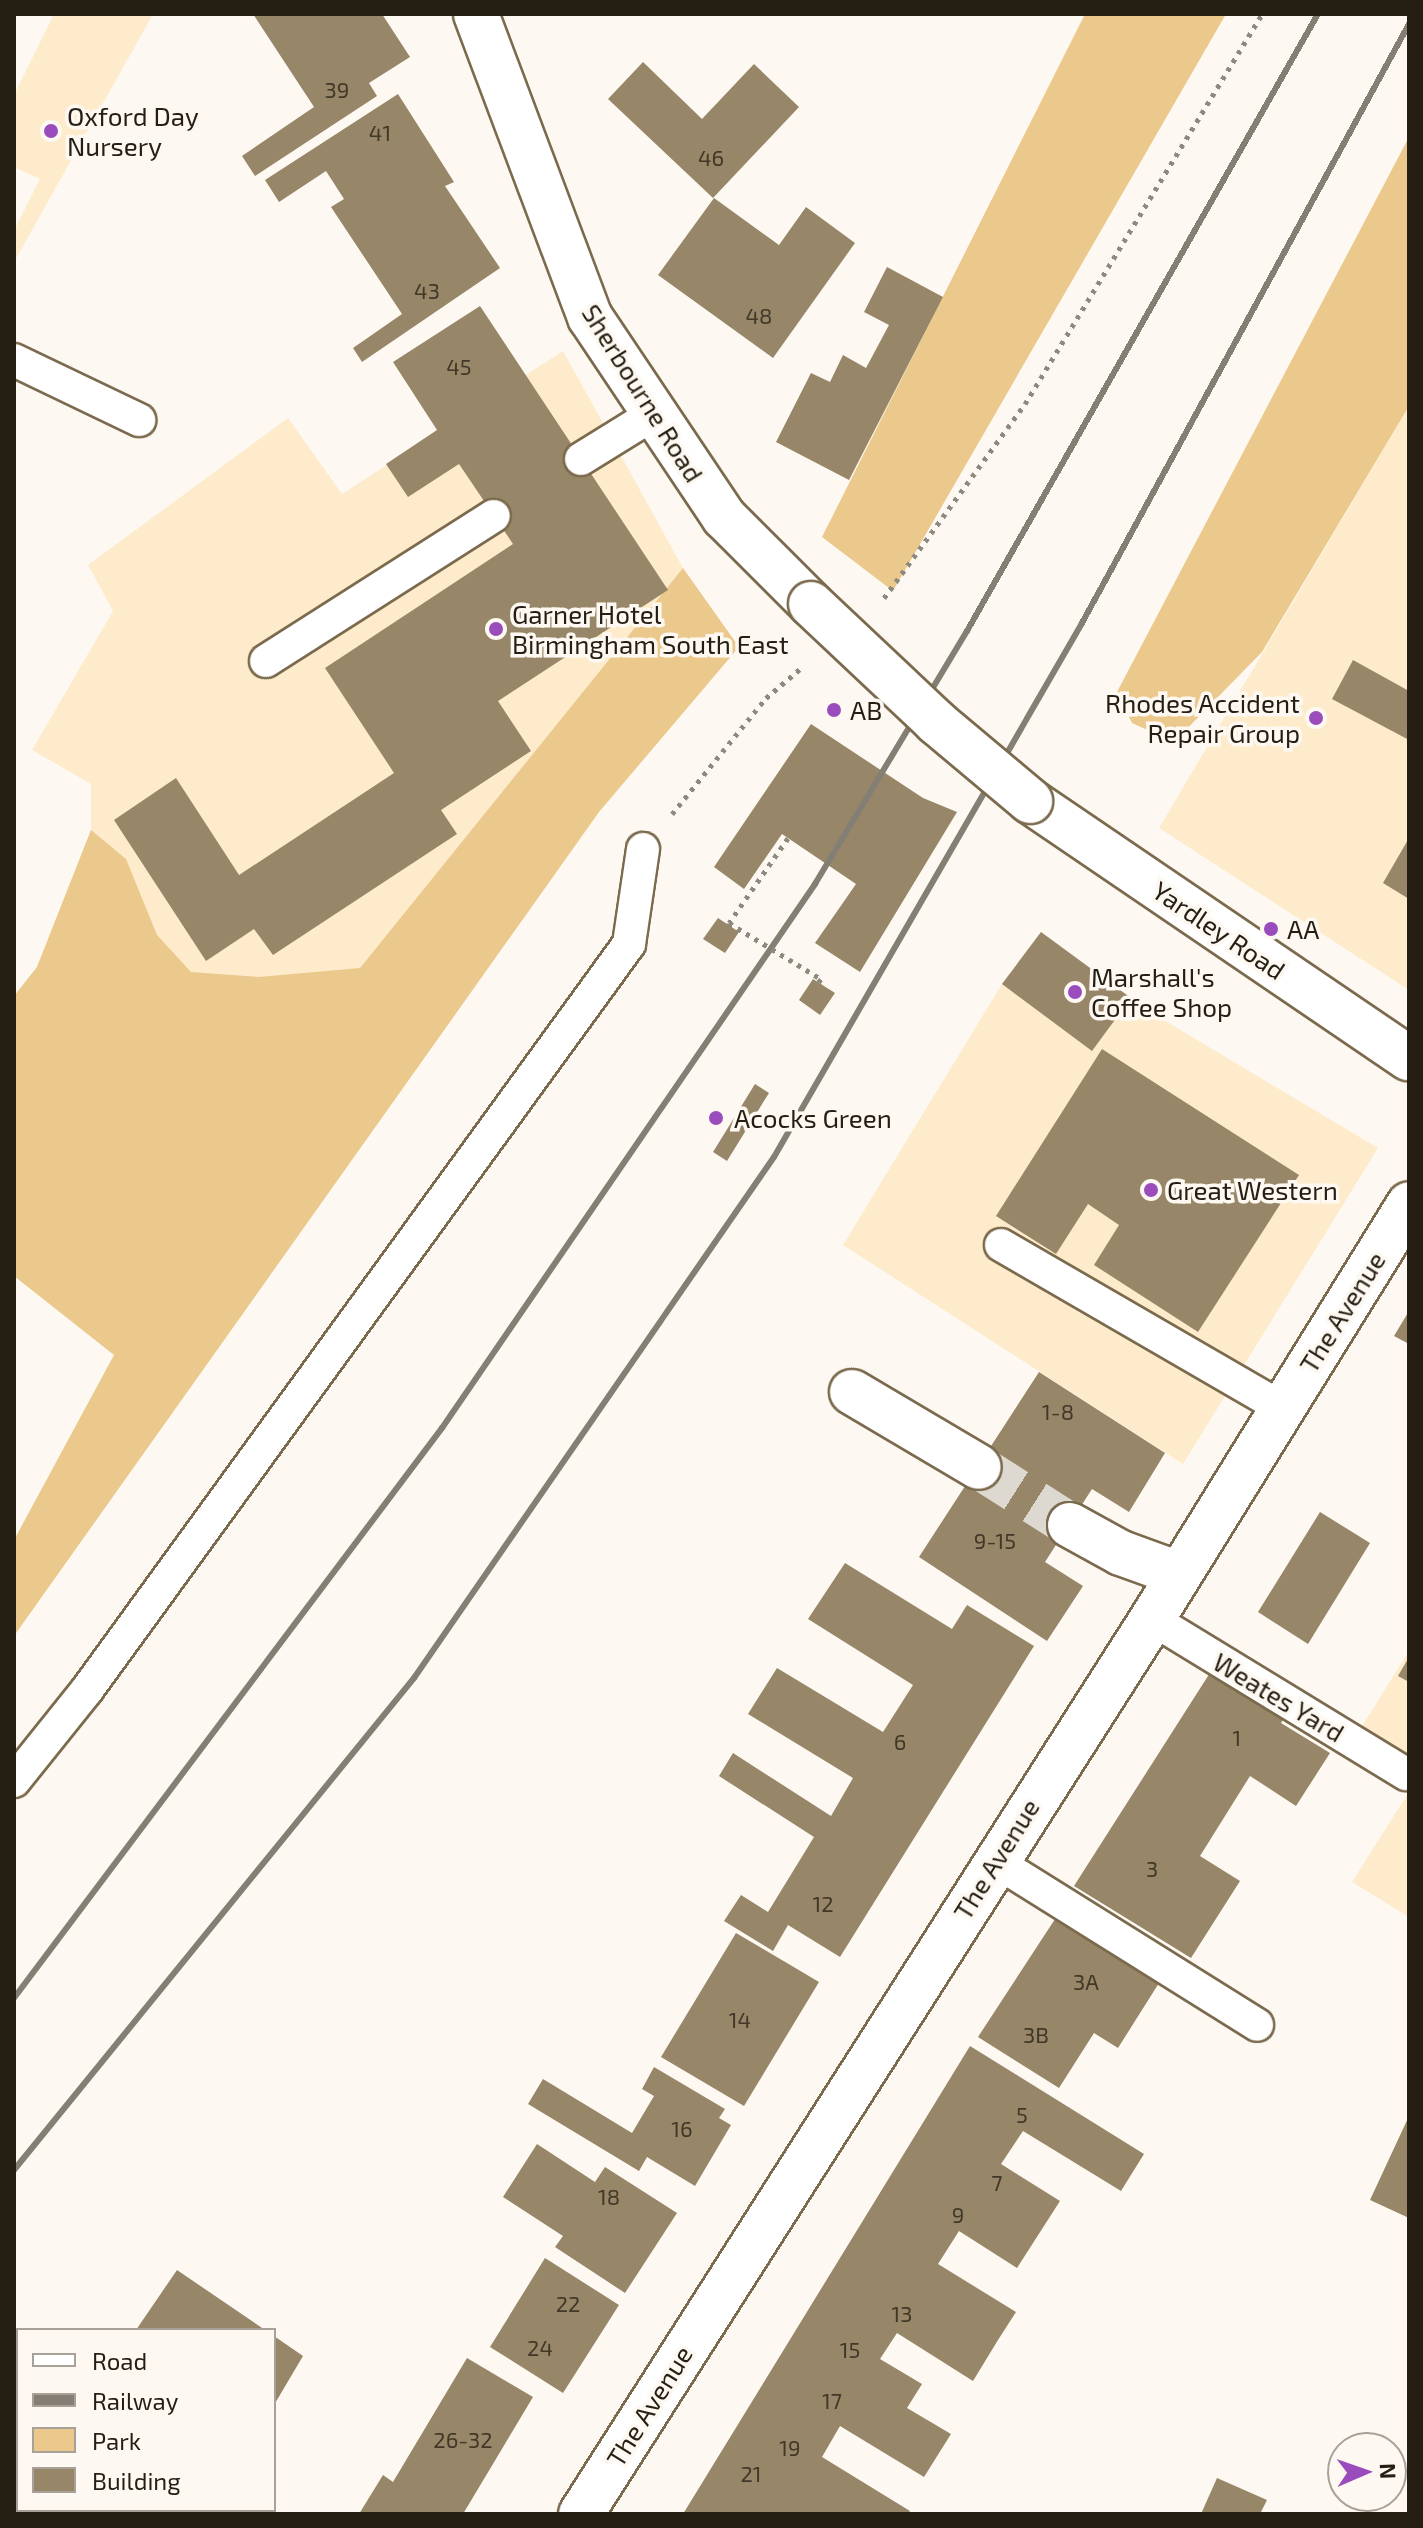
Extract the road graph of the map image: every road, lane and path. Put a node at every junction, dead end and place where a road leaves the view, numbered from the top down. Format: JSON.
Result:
{"nodes":[{"id":1,"x":476,"y":14,"type":"edge"},
{"id":2,"x":1262,"y":14,"type":"edge"},
{"id":3,"x":14,"y":360,"type":"edge"},
{"id":4,"x":652,"y":415,"type":"junction"},
{"id":5,"x":139,"y":420,"type":"dead end"},
{"id":6,"x":581,"y":459,"type":"dead end"},
{"id":7,"x":494,"y":516,"type":"dead end"},
{"id":8,"x":874,"y":606,"type":"dead end"},
{"id":9,"x":266,"y":661,"type":"dead end"},
{"id":10,"x":802,"y":668,"type":"dead end"},
{"id":11,"x":1030,"y":801,"type":"joint"},
{"id":12,"x":788,"y":838,"type":"dead end"},
{"id":13,"x":643,"y":849,"type":"joint"},
{"id":14,"x":818,"y":983,"type":"dead end"},
{"id":15,"x":1409,"y":1059,"type":"edge"},
{"id":16,"x":1409,"y":1204,"type":"edge"},
{"id":17,"x":1001,"y":1245,"type":"dead end"},
{"id":18,"x":852,"y":1392,"type":"dead end"},
{"id":19,"x":1282,"y":1408,"type":"junction"},
{"id":20,"x":979,"y":1467,"type":"tunnel mouth"},
{"id":21,"x":1070,"y":1525,"type":"tunnel mouth"},
{"id":22,"x":1179,"y":1574,"type":"junction"},
{"id":23,"x":1152,"y":1619,"type":"junction"},
{"id":24,"x":1406,"y":1774,"type":"dead end"},
{"id":25,"x":14,"y":1781,"type":"edge"},
{"id":26,"x":995,"y":1861,"type":"junction"},
{"id":27,"x":1257,"y":2025,"type":"dead end"},
{"id":28,"x":581,"y":2514,"type":"edge"}],
"edges":[{"from":1,"to":4,"type":"street","name":"Sherbourne Road"},
{"from":2,"to":8,"type":"path"},
{"from":3,"to":5,"type":"lane"},
{"from":4,"to":6,"type":"lane"},
{"from":4,"to":11,"type":"street","name":"Sherbourne Road","bridge":true},
{"from":7,"to":9,"type":"lane"},
{"from":10,"to":13,"type":"path"},
{"from":11,"to":15,"type":"street","name":"Yardley Road"},
{"from":12,"to":14,"type":"path","bridge":true},
{"from":13,"to":25,"type":"lane"},
{"from":16,"to":19,"type":"street","name":"The Avenue"},
{"from":17,"to":19,"type":"lane"},
{"from":18,"to":20,"type":"street"},
{"from":19,"to":22,"type":"street","name":"The Avenue"},
{"from":21,"to":22,"type":"street"},
{"from":22,"to":23,"type":"street","name":"The Avenue"},
{"from":23,"to":24,"type":"lane","name":"Weates Yard"},
{"from":23,"to":26,"type":"street","name":"The Avenue"},
{"from":26,"to":27,"type":"lane"},
{"from":26,"to":28,"type":"street","name":"The Avenue"}]}
